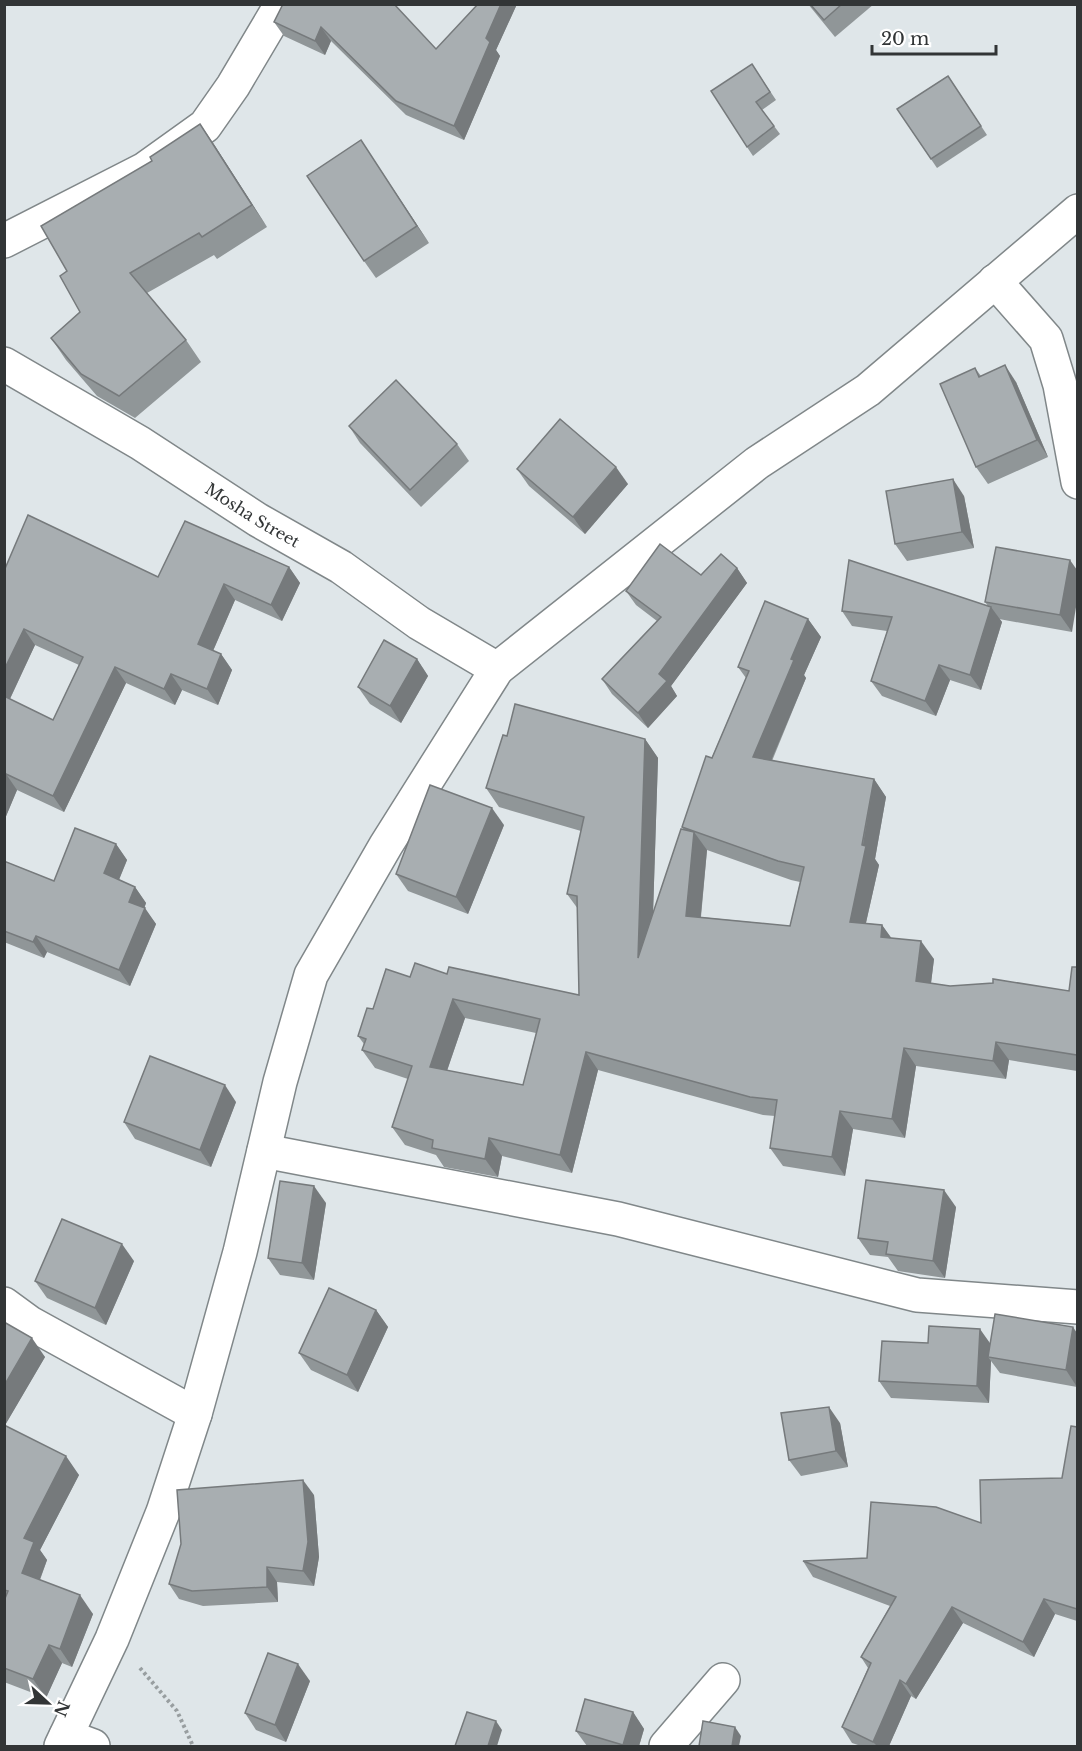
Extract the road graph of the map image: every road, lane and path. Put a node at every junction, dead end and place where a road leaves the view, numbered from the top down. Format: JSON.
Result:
{"nodes":[{"id":1,"x":275,"y":15,"type":"edge"},
{"id":2,"x":1077,"y":211,"type":"edge"},
{"id":3,"x":4,"y":241,"type":"edge"},
{"id":4,"x":995,"y":281,"type":"junction"},
{"id":5,"x":4,"y":364,"type":"edge"},
{"id":6,"x":1077,"y":482,"type":"edge"},
{"id":7,"x":497,"y":669,"type":"junction"},
{"id":8,"x":264,"y":1151,"type":"junction"},
{"id":9,"x":4,"y":1304,"type":"edge"},
{"id":10,"x":1077,"y":1307,"type":"edge"},
{"id":11,"x":195,"y":1414,"type":"junction"},
{"id":12,"x":112,"y":1639,"type":"junction"},
{"id":13,"x":723,"y":1680,"type":"dead end"},
{"id":14,"x":73,"y":1743,"type":"edge"},
{"id":15,"x":193,"y":1746,"type":"edge"},
{"id":16,"x":666,"y":1746,"type":"edge"}],
"edges":[{"from":1,"to":3,"type":"street"},
{"from":2,"to":4,"type":"street"},
{"from":4,"to":6,"type":"street"},
{"from":4,"to":7,"type":"street"},
{"from":5,"to":7,"type":"street","name":"Mosha Street"},
{"from":7,"to":8,"type":"street"},
{"from":8,"to":10,"type":"street"},
{"from":8,"to":11,"type":"street"},
{"from":9,"to":11,"type":"street"},
{"from":11,"to":12,"type":"street"},
{"from":12,"to":14,"type":"street"},
{"from":12,"to":15,"type":"path"},
{"from":13,"to":16,"type":"street"}]}
